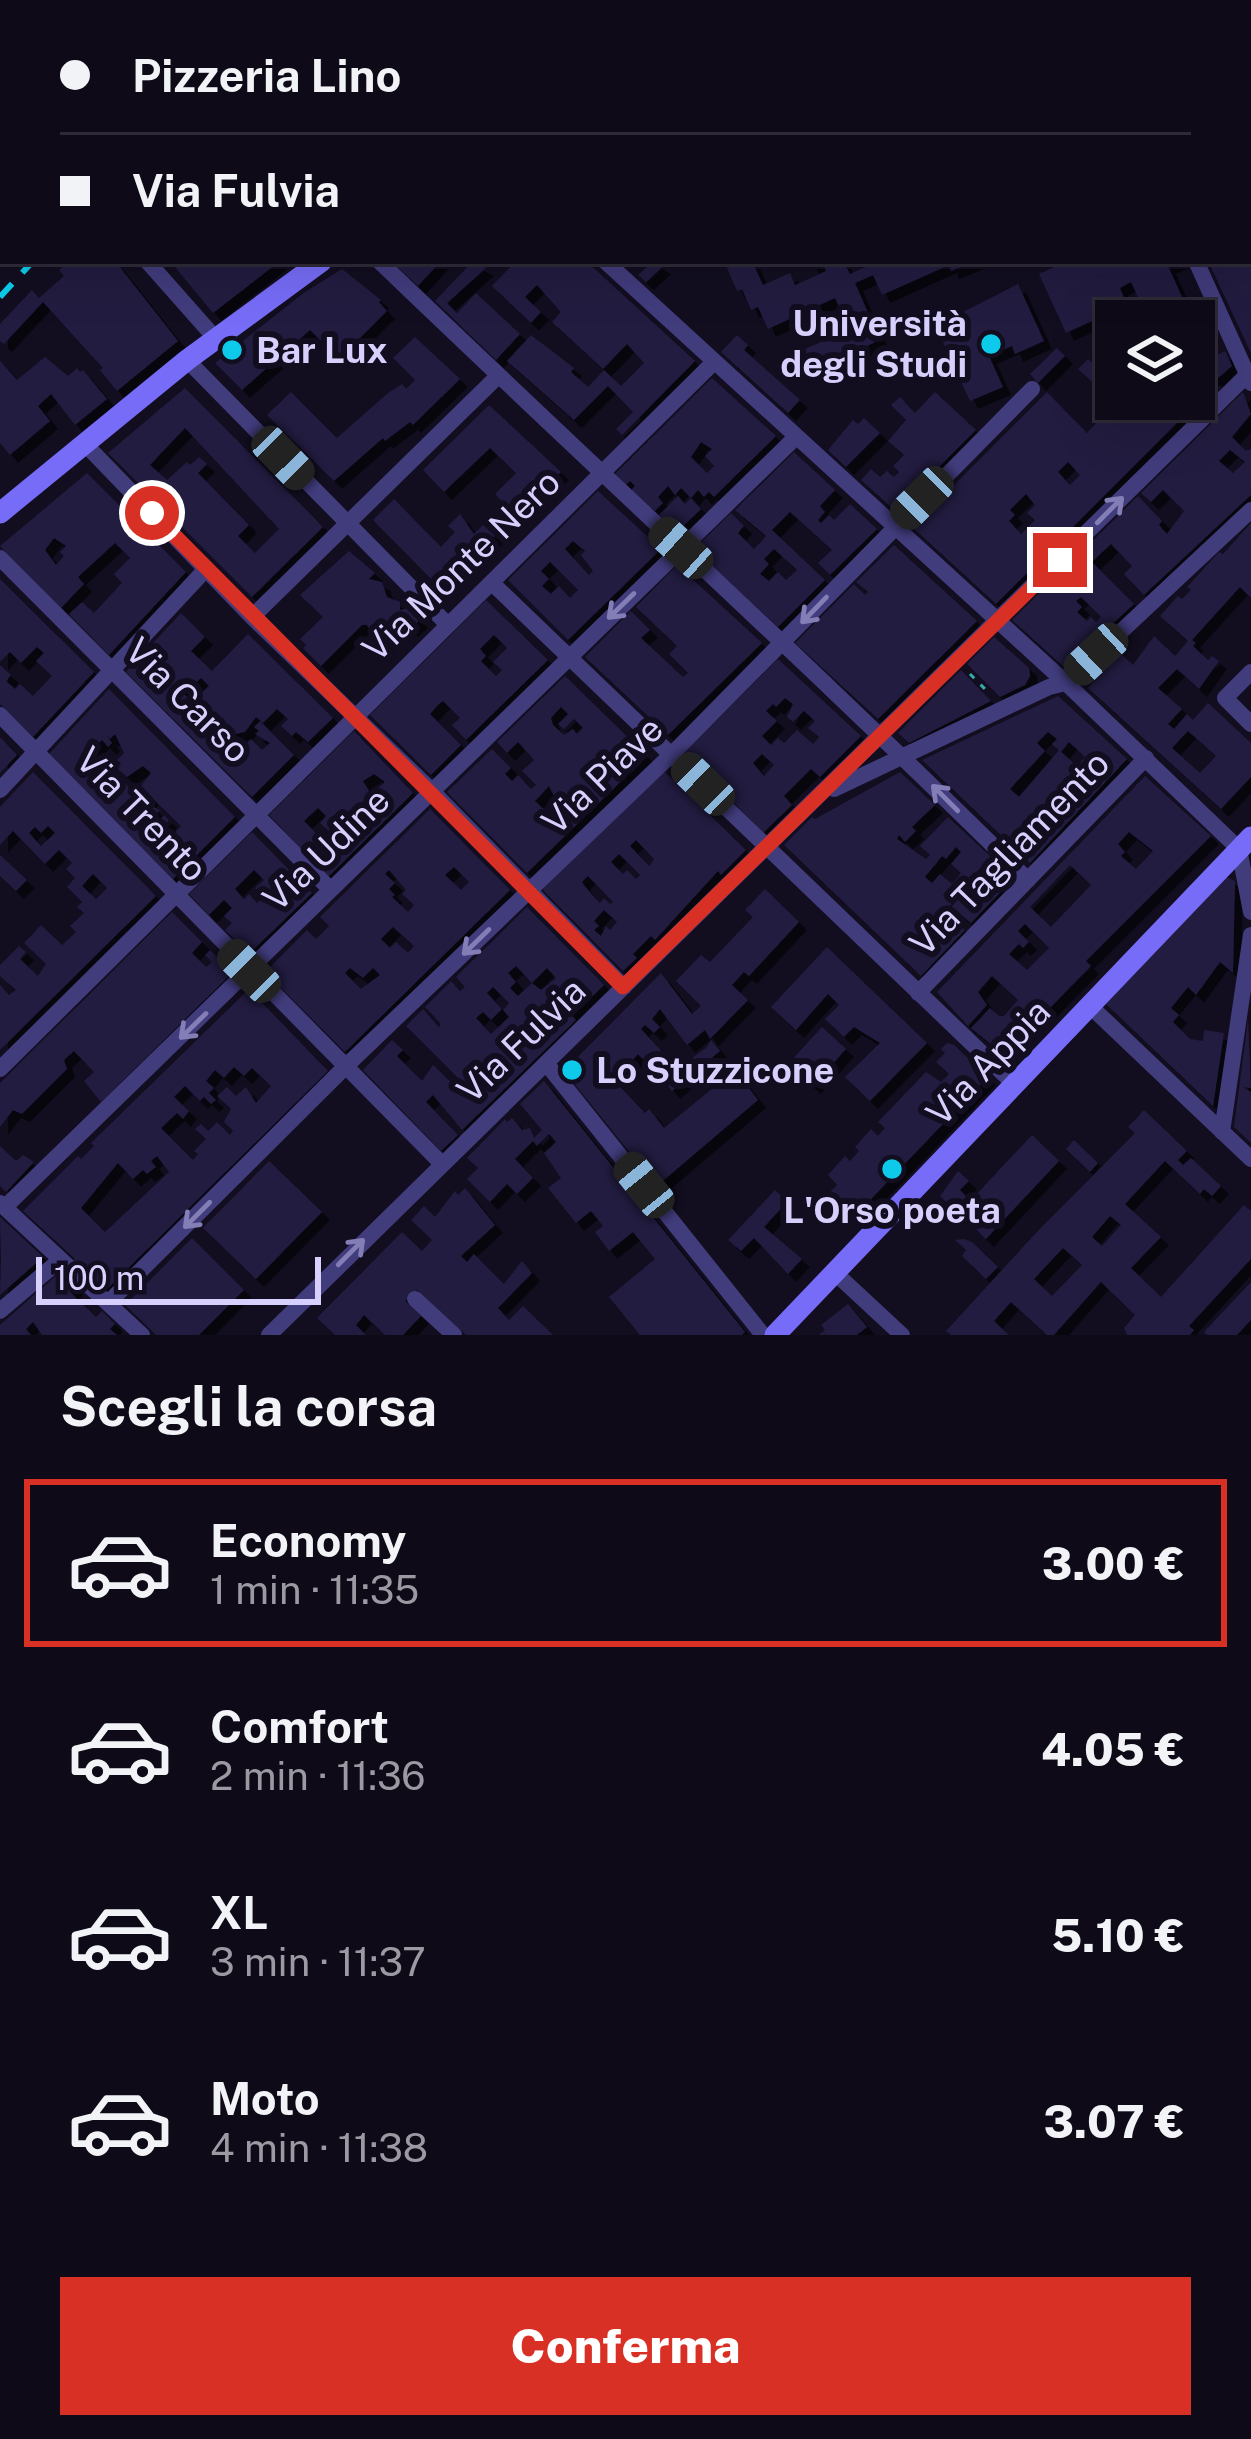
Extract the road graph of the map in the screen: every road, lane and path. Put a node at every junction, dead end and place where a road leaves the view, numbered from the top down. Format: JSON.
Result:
{"nodes":[{"id":1,"x":151,"y":264,"type":"edge"},
{"id":2,"x":318,"y":264,"type":"edge"},
{"id":3,"x":382,"y":264,"type":"edge"},
{"id":4,"x":608,"y":264,"type":"edge"},
{"id":5,"x":1197,"y":264,"type":"edge"},
{"id":6,"x":215,"y":339,"type":"junction"},
{"id":7,"x":187,"y":360,"type":"junction"},
{"id":8,"x":714,"y":362,"type":"junction"},
{"id":9,"x":499,"y":376,"type":"junction"},
{"id":10,"x":1249,"y":380,"type":"edge"},
{"id":11,"x":1032,"y":388,"type":"dead end"},
{"id":12,"x":796,"y":437,"type":"junction"},
{"id":13,"x":85,"y":444,"type":"junction"},
{"id":14,"x":600,"y":474,"type":"junction"},
{"id":15,"x":1251,"y":510,"type":"edge"},
{"id":16,"x":0,"y":514,"type":"edge"},
{"id":17,"x":347,"y":524,"type":"junction"},
{"id":18,"x":895,"y":526,"type":"junction"},
{"id":19,"x":681,"y":548,"type":"junction"},
{"id":20,"x":0,"y":558,"type":"edge"},
{"id":21,"x":206,"y":569,"type":"junction"},
{"id":22,"x":491,"y":583,"type":"junction"},
{"id":23,"x":252,"y":617,"type":"junction"},
{"id":24,"x":998,"y":621,"type":"junction"},
{"id":25,"x":448,"y":625,"type":"junction"},
{"id":26,"x":782,"y":642,"type":"junction"},
{"id":27,"x":568,"y":657,"type":"junction"},
{"id":28,"x":957,"y":660,"type":"junction"},
{"id":29,"x":112,"y":670,"type":"junction"},
{"id":30,"x":1251,"y":672,"type":"edge"},
{"id":31,"x":1066,"y":683,"type":"junction"},
{"id":32,"x":1004,"y":710,"type":"junction"},
{"id":33,"x":0,"y":715,"type":"edge"},
{"id":34,"x":356,"y":715,"type":"junction"},
{"id":35,"x":1251,"y":724,"type":"edge"},
{"id":36,"x":881,"y":734,"type":"junction"},
{"id":37,"x":36,"y":752,"type":"junction"},
{"id":38,"x":672,"y":754,"type":"junction"},
{"id":39,"x":905,"y":758,"type":"junction"},
{"id":40,"x":1146,"y":758,"type":"junction"},
{"id":41,"x":0,"y":790,"type":"edge"},
{"id":42,"x":432,"y":791,"type":"junction"},
{"id":43,"x":820,"y":795,"type":"junction"},
{"id":44,"x":255,"y":814,"type":"junction"},
{"id":45,"x":1245,"y":843,"type":"edge"},
{"id":46,"x":766,"y":846,"type":"junction"},
{"id":47,"x":1028,"y":880,"type":"junction"},
{"id":48,"x":330,"y":889,"type":"junction"},
{"id":49,"x":529,"y":891,"type":"junction"},
{"id":50,"x":175,"y":895,"type":"junction"},
{"id":51,"x":1250,"y":907,"type":"edge"},
{"id":52,"x":1251,"y":935,"type":"edge"},
{"id":53,"x":249,"y":971,"type":"junction"},
{"id":54,"x":623,"y":987,"type":"junction"},
{"id":55,"x":918,"y":993,"type":"junction"},
{"id":56,"x":1089,"y":1005,"type":"junction"},
{"id":57,"x":546,"y":1063,"type":"junction"},
{"id":58,"x":345,"y":1067,"type":"junction"},
{"id":59,"x":0,"y":1069,"type":"edge"},
{"id":60,"x":1013,"y":1083,"type":"junction"},
{"id":61,"x":1222,"y":1132,"type":"junction"},
{"id":62,"x":1251,"y":1160,"type":"edge"},
{"id":63,"x":441,"y":1162,"type":"junction"},
{"id":64,"x":2,"y":1205,"type":"edge"},
{"id":65,"x":60,"y":1260,"type":"junction"},
{"id":66,"x":834,"y":1272,"type":"junction"},
{"id":67,"x":415,"y":1299,"type":"dead end"},
{"id":68,"x":108,"y":1303,"type":"junction"},
{"id":69,"x":0,"y":1311,"type":"edge"},
{"id":70,"x":142,"y":1335,"type":"edge"},
{"id":71,"x":268,"y":1335,"type":"edge"},
{"id":72,"x":454,"y":1335,"type":"edge"},
{"id":73,"x":763,"y":1335,"type":"edge"},
{"id":74,"x":775,"y":1335,"type":"edge"},
{"id":75,"x":902,"y":1335,"type":"edge"}],
"edges":[{"from":1,"to":6,"type":"street"},
{"from":2,"to":6,"type":"street"},
{"from":3,"to":9,"type":"street"},
{"from":4,"to":8,"type":"street"},
{"from":5,"to":10,"type":"street"},
{"from":6,"to":7,"type":"street"},
{"from":7,"to":13,"type":"street"},
{"from":7,"to":17,"type":"street"},
{"from":8,"to":12,"type":"street"},
{"from":8,"to":14,"type":"street","name":"Via Monte Nero"},
{"from":9,"to":14,"type":"street"},
{"from":9,"to":17,"type":"street"},
{"from":24,"to":10,"type":"street","name":"Via Fulvia","one_way":true},
{"from":11,"to":18,"type":"street","name":"Via Piave"},
{"from":12,"to":18,"type":"street"},
{"from":12,"to":19,"type":"street","name":"Via Udine"},
{"from":13,"to":16,"type":"street"},
{"from":13,"to":21,"type":"street"},
{"from":14,"to":19,"type":"street"},
{"from":14,"to":22,"type":"street","name":"Via Monte Nero"},
{"from":15,"to":31,"type":"street","name":"Via Fulvia"},
{"from":17,"to":23,"type":"street"},
{"from":17,"to":25,"type":"street"},
{"from":18,"to":24,"type":"street"},
{"from":18,"to":26,"type":"street","name":"Via Piave","one_way":true},
{"from":19,"to":26,"type":"street"},
{"from":19,"to":27,"type":"street","name":"Via Udine","one_way":true},
{"from":20,"to":29,"type":"street","name":"Via Carso"},
{"from":21,"to":23,"type":"street"},
{"from":21,"to":29,"type":"street"},
{"from":22,"to":25,"type":"street","name":"Via Monte Nero"},
{"from":22,"to":27,"type":"street"},
{"from":23,"to":34,"type":"street"},
{"from":24,"to":28,"type":"street","name":"Via Fulvia"},
{"from":24,"to":31,"type":"street"},
{"from":25,"to":34,"type":"street","name":"Via Monte Nero"},
{"from":26,"to":36,"type":"street"},
{"from":26,"to":38,"type":"street","name":"Via Piave"},
{"from":27,"to":38,"type":"street"},
{"from":27,"to":42,"type":"street","name":"Via Udine"},
{"from":28,"to":32,"type":"path"},
{"from":28,"to":36,"type":"street","name":"Via Fulvia"},
{"from":29,"to":37,"type":"street"},
{"from":29,"to":44,"type":"street","name":"Via Carso"},
{"from":30,"to":35,"type":"street"},
{"from":31,"to":32,"type":"street","name":"Via Fulvia"},
{"from":31,"to":40,"type":"street"},
{"from":32,"to":39,"type":"street","name":"Via Fulvia"},
{"from":33,"to":37,"type":"street","name":"Via Trento"},
{"from":34,"to":42,"type":"street"},
{"from":34,"to":44,"type":"street","name":"Via Monte Nero"},
{"from":36,"to":39,"type":"street"},
{"from":36,"to":43,"type":"street","name":"Via Fulvia"},
{"from":37,"to":41,"type":"street"},
{"from":37,"to":50,"type":"street","name":"Via Trento"},
{"from":38,"to":46,"type":"street"},
{"from":38,"to":49,"type":"street","name":"Via Piave"},
{"from":39,"to":43,"type":"street","name":"Via Fulvia"},
{"from":47,"to":39,"type":"street","one_way":true},
{"from":40,"to":45,"type":"street"},
{"from":40,"to":47,"type":"street","name":"Via Tagliamento"},
{"from":42,"to":48,"type":"street","name":"Via Udine"},
{"from":42,"to":49,"type":"street"},
{"from":43,"to":46,"type":"street","name":"Via Fulvia"},
{"from":44,"to":48,"type":"street","name":"Via Carso"},
{"from":44,"to":50,"type":"street","name":"Via Monte Nero"},
{"from":45,"to":51,"type":"street"},
{"from":45,"to":56,"type":"street","name":"Via Appia"},
{"from":46,"to":54,"type":"street","name":"Via Fulvia"},
{"from":46,"to":55,"type":"street"},
{"from":47,"to":55,"type":"street","name":"Via Tagliamento"},
{"from":48,"to":53,"type":"street","name":"Via Udine"},
{"from":49,"to":54,"type":"street"},
{"from":49,"to":58,"type":"street","name":"Via Piave","one_way":true},
{"from":50,"to":53,"type":"street","name":"Via Trento"},
{"from":50,"to":59,"type":"street","name":"Via Monte Nero"},
{"from":52,"to":61,"type":"street"},
{"from":53,"to":58,"type":"street","name":"Via Trento"},
{"from":53,"to":64,"type":"street","name":"Via Udine","one_way":true},
{"from":54,"to":57,"type":"street","name":"Via Fulvia"},
{"from":55,"to":60,"type":"street"},
{"from":56,"to":60,"type":"street","name":"Via Appia"},
{"from":56,"to":61,"type":"street"},
{"from":57,"to":63,"type":"street","name":"Via Fulvia"},
{"from":57,"to":73,"type":"street"},
{"from":58,"to":63,"type":"street","name":"Via Trento"},
{"from":58,"to":68,"type":"street","name":"Via Piave","one_way":true},
{"from":60,"to":66,"type":"street","name":"Via Appia"},
{"from":61,"to":62,"type":"street"},
{"from":71,"to":63,"type":"street","name":"Via Fulvia","one_way":true},
{"from":64,"to":65,"type":"street"},
{"from":65,"to":68,"type":"street"},
{"from":65,"to":69,"type":"street"},
{"from":66,"to":74,"type":"street","name":"Via Appia"},
{"from":66,"to":75,"type":"street"},
{"from":67,"to":72,"type":"street"},
{"from":68,"to":70,"type":"street"}]}
